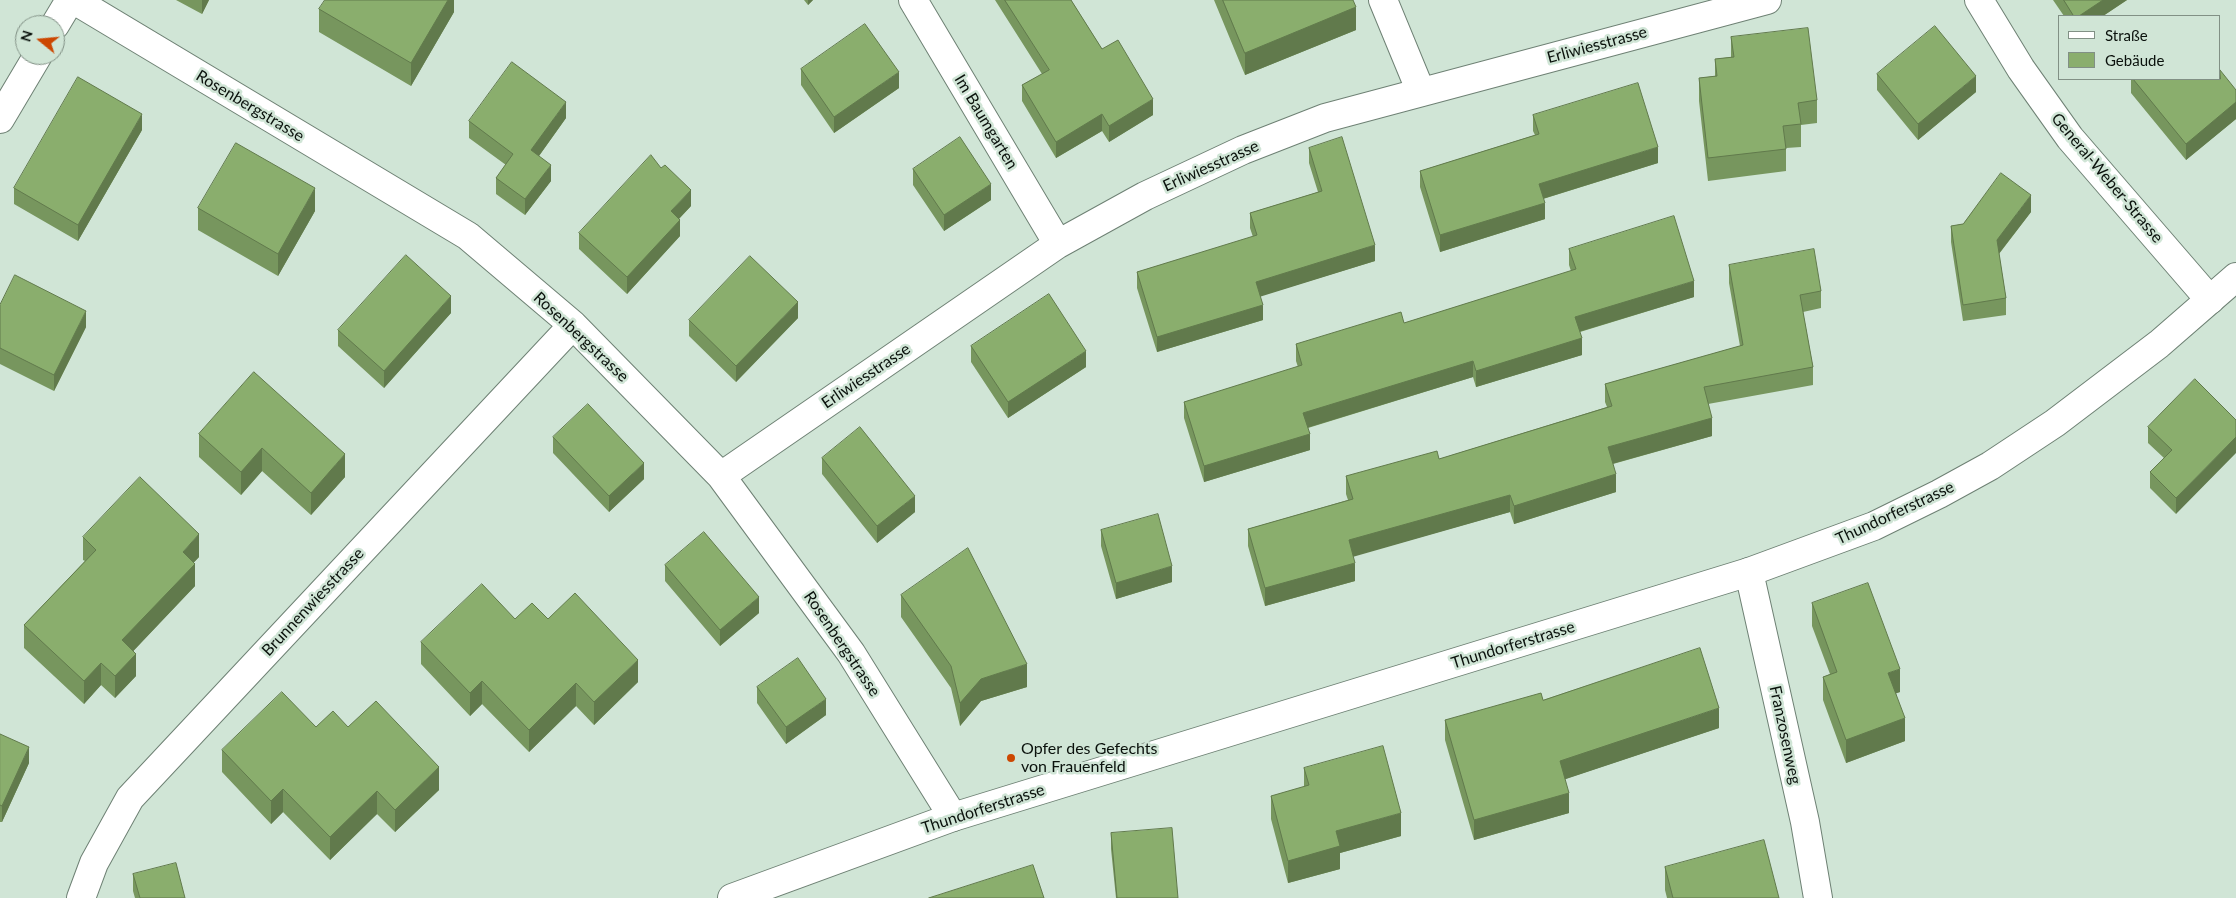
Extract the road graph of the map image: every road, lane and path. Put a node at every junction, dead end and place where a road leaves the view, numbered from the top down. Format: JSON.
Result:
{"nodes":[{"id":1,"x":70,"y":0,"type":"edge"},
{"id":2,"x":74,"y":0,"type":"edge"},
{"id":3,"x":913,"y":0,"type":"edge"},
{"id":4,"x":1383,"y":0,"type":"edge"},
{"id":5,"x":1767,"y":0,"type":"edge"},
{"id":6,"x":1979,"y":0,"type":"edge"},
{"id":7,"x":61,"y":15,"type":"edge"},
{"id":8,"x":32,"y":65,"type":"edge"},
{"id":9,"x":1421,"y":92,"type":"junction"},
{"id":10,"x":0,"y":119,"type":"edge"},
{"id":11,"x":1058,"y":244,"type":"junction"},
{"id":12,"x":2236,"y":277,"type":"edge"},
{"id":13,"x":2210,"y":300,"type":"junction"},
{"id":14,"x":573,"y":325,"type":"junction"},
{"id":15,"x":721,"y":476,"type":"junction"},
{"id":16,"x":1749,"y":572,"type":"junction"},
{"id":17,"x":953,"y":817,"type":"junction"},
{"id":18,"x":81,"y":898,"type":"edge"},
{"id":19,"x":732,"y":898,"type":"edge"},
{"id":20,"x":1818,"y":898,"type":"edge"}],
"edges":[{"from":1,"to":7,"type":"street"},
{"from":2,"to":14,"type":"street","name":"Rosenbergstrasse"},
{"from":3,"to":11,"type":"street","name":"Im Baumgarten"},
{"from":4,"to":9,"type":"street"},
{"from":5,"to":9,"type":"street","name":"Erliwiesstrasse"},
{"from":6,"to":13,"type":"street","name":"General-Weber-Strasse"},
{"from":8,"to":10,"type":"street"},
{"from":9,"to":11,"type":"street","name":"Erliwiesstrasse"},
{"from":11,"to":15,"type":"street","name":"Erliwiesstrasse"},
{"from":12,"to":13,"type":"street","name":"Thundorferstrasse"},
{"from":13,"to":16,"type":"street","name":"Thundorferstrasse"},
{"from":14,"to":15,"type":"street","name":"Rosenbergstrasse"},
{"from":14,"to":18,"type":"street","name":"Brunnenwiesstrasse"},
{"from":15,"to":17,"type":"street","name":"Rosenbergstrasse"},
{"from":16,"to":17,"type":"street","name":"Thundorferstrasse"},
{"from":16,"to":20,"type":"street","name":"Franzosenweg"},
{"from":17,"to":19,"type":"street","name":"Thundorferstrasse"}]}
